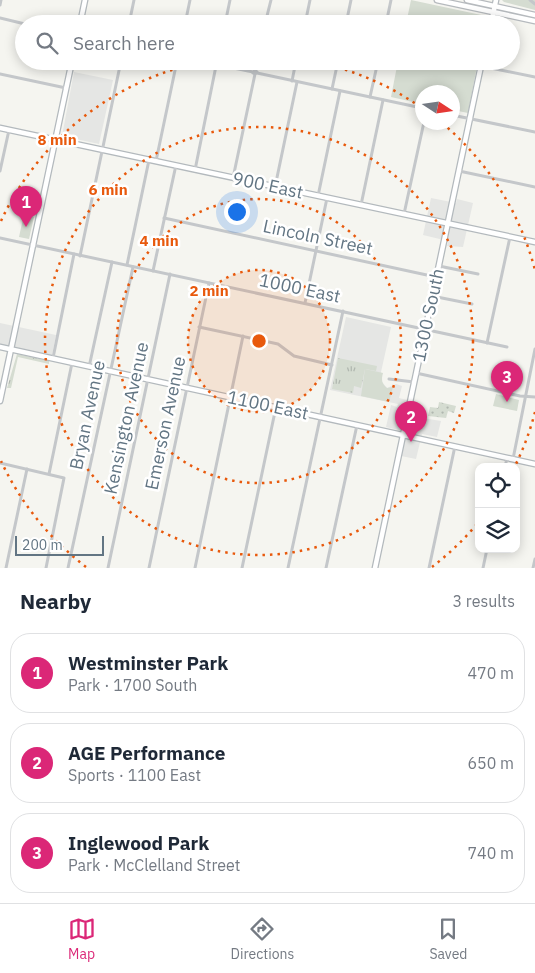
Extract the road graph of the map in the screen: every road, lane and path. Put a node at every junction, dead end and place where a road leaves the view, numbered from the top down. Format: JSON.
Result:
{"nodes":[{"id":1,"x":1,"y":0,"type":"edge"},
{"id":2,"x":85,"y":0,"type":"edge"},
{"id":3,"x":134,"y":0,"type":"edge"},
{"id":4,"x":190,"y":0,"type":"edge"},
{"id":5,"x":230,"y":0,"type":"edge"},
{"id":6,"x":270,"y":0,"type":"edge"},
{"id":7,"x":310,"y":0,"type":"edge"},
{"id":8,"x":351,"y":0,"type":"edge"},
{"id":9,"x":391,"y":0,"type":"edge"},
{"id":10,"x":437,"y":0,"type":"edge"},
{"id":11,"x":467,"y":0,"type":"edge"},
{"id":12,"x":496,"y":0,"type":"edge"},
{"id":13,"x":530,"y":0,"type":"edge"},
{"id":14,"x":535,"y":4,"type":"edge"},
{"id":15,"x":0,"y":5,"type":"edge"},
{"id":16,"x":495,"y":6,"type":"junction"},
{"id":17,"x":494,"y":12,"type":"junction"},
{"id":18,"x":82,"y":15,"type":"edge"},
{"id":19,"x":131,"y":15,"type":"edge"},
{"id":20,"x":187,"y":15,"type":"edge"},
{"id":21,"x":227,"y":15,"type":"edge"},
{"id":22,"x":268,"y":15,"type":"edge"},
{"id":23,"x":306,"y":15,"type":"edge"},
{"id":24,"x":348,"y":15,"type":"edge"},
{"id":25,"x":388,"y":15,"type":"edge"},
{"id":26,"x":493,"y":15,"type":"edge"},
{"id":27,"x":508,"y":15,"type":"edge"},
{"id":28,"x":535,"y":15,"type":"edge"},
{"id":29,"x":0,"y":18,"type":"edge"},
{"id":30,"x":520,"y":18,"type":"edge"},
{"id":31,"x":535,"y":21,"type":"edge"},
{"id":32,"x":15,"y":22,"type":"edge"},
{"id":33,"x":70,"y":70,"type":"edge"},
{"id":34,"x":119,"y":70,"type":"edge"},
{"id":35,"x":175,"y":70,"type":"edge"},
{"id":36,"x":216,"y":70,"type":"edge"},
{"id":37,"x":246,"y":70,"type":"edge"},
{"id":38,"x":294,"y":70,"type":"edge"},
{"id":39,"x":336,"y":70,"type":"edge"},
{"id":40,"x":376,"y":70,"type":"edge"},
{"id":41,"x":481,"y":70,"type":"edge"},
{"id":42,"x":506,"y":70,"type":"edge"},
{"id":43,"x":255,"y":72,"type":"junction"},
{"id":44,"x":0,"y":74,"type":"edge"},
{"id":45,"x":535,"y":77,"type":"edge"},
{"id":46,"x":292,"y":81,"type":"junction"},
{"id":47,"x":297,"y":82,"type":"junction"},
{"id":48,"x":66,"y":88,"type":"junction"},
{"id":49,"x":332,"y":89,"type":"junction"},
{"id":50,"x":340,"y":91,"type":"junction"},
{"id":51,"x":370,"y":97,"type":"junction"},
{"id":52,"x":383,"y":100,"type":"junction"},
{"id":53,"x":415,"y":107,"type":"edge"},
{"id":54,"x":460,"y":116,"type":"edge"},
{"id":55,"x":470,"y":118,"type":"junction"},
{"id":56,"x":0,"y":128,"type":"edge"},
{"id":57,"x":9,"y":130,"type":"junction"},
{"id":58,"x":422,"y":130,"type":"edge"},
{"id":59,"x":535,"y":132,"type":"edge"},
{"id":60,"x":55,"y":140,"type":"junction"},
{"id":61,"x":102,"y":150,"type":"junction"},
{"id":62,"x":149,"y":160,"type":"junction"},
{"id":63,"x":156,"y":161,"type":"junction"},
{"id":64,"x":176,"y":166,"type":"junction"},
{"id":65,"x":195,"y":170,"type":"junction"},
{"id":66,"x":0,"y":171,"type":"edge"},
{"id":67,"x":459,"y":171,"type":"junction"},
{"id":68,"x":233,"y":178,"type":"junction"},
{"id":69,"x":275,"y":187,"type":"junction"},
{"id":70,"x":535,"y":187,"type":"edge"},
{"id":71,"x":318,"y":196,"type":"junction"},
{"id":72,"x":327,"y":198,"type":"junction"},
{"id":73,"x":361,"y":205,"type":"junction"},
{"id":74,"x":404,"y":214,"type":"junction"},
{"id":75,"x":164,"y":218,"type":"junction"},
{"id":76,"x":448,"y":223,"type":"junction"},
{"id":77,"x":510,"y":237,"type":"junction"},
{"id":78,"x":0,"y":238,"type":"edge"},
{"id":79,"x":535,"y":242,"type":"edge"},
{"id":80,"x":33,"y":245,"type":"junction"},
{"id":81,"x":316,"y":251,"type":"junction"},
{"id":82,"x":74,"y":254,"type":"junction"},
{"id":83,"x":80,"y":256,"type":"junction"},
{"id":84,"x":112,"y":262,"type":"junction"},
{"id":85,"x":127,"y":266,"type":"junction"},
{"id":86,"x":439,"y":266,"type":"junction"},
{"id":87,"x":133,"y":267,"type":"junction"},
{"id":88,"x":153,"y":271,"type":"junction"},
{"id":89,"x":170,"y":274,"type":"junction"},
{"id":90,"x":478,"y":274,"type":"dead end"},
{"id":91,"x":436,"y":277,"type":"junction"},
{"id":92,"x":208,"y":283,"type":"junction"},
{"id":93,"x":432,"y":296,"type":"junction"},
{"id":94,"x":305,"y":303,"type":"junction"},
{"id":95,"x":472,"y":304,"type":"dead end"},
{"id":96,"x":344,"y":312,"type":"junction"},
{"id":97,"x":199,"y":327,"type":"junction"},
{"id":98,"x":425,"y":329,"type":"junction"},
{"id":99,"x":243,"y":336,"type":"junction"},
{"id":100,"x":487,"y":343,"type":"junction"},
{"id":101,"x":0,"y":347,"type":"edge"},
{"id":102,"x":507,"y":347,"type":"dead end"},
{"id":103,"x":535,"y":349,"type":"edge"},
{"id":104,"x":11,"y":350,"type":"junction"},
{"id":105,"x":53,"y":359,"type":"junction"},
{"id":106,"x":72,"y":363,"type":"junction"},
{"id":107,"x":332,"y":365,"type":"junction"},
{"id":108,"x":89,"y":367,"type":"junction"},
{"id":109,"x":111,"y":371,"type":"junction"},
{"id":110,"x":416,"y":373,"type":"junction"},
{"id":111,"x":149,"y":379,"type":"junction"},
{"id":112,"x":389,"y":379,"type":"dead end"},
{"id":113,"x":414,"y":382,"type":"junction"},
{"id":114,"x":187,"y":388,"type":"junction"},
{"id":115,"x":525,"y":396,"type":"junction"},
{"id":116,"x":231,"y":397,"type":"junction"},
{"id":117,"x":535,"y":397,"type":"edge"},
{"id":118,"x":0,"y":401,"type":"edge"},
{"id":119,"x":276,"y":407,"type":"junction"},
{"id":120,"x":320,"y":416,"type":"junction"},
{"id":121,"x":357,"y":424,"type":"junction"},
{"id":122,"x":403,"y":434,"type":"junction"},
{"id":123,"x":455,"y":446,"type":"junction"},
{"id":124,"x":507,"y":457,"type":"junction"},
{"id":125,"x":513,"y":459,"type":"junction"},
{"id":126,"x":506,"y":463,"type":"edge"},
{"id":127,"x":0,"y":464,"type":"edge"},
{"id":128,"x":535,"y":464,"type":"edge"},
{"id":129,"x":27,"y":469,"type":"junction"},
{"id":130,"x":49,"y":474,"type":"junction"},
{"id":131,"x":486,"y":553,"type":"edge"},
{"id":132,"x":535,"y":559,"type":"edge"},
{"id":133,"x":6,"y":568,"type":"edge"},
{"id":134,"x":46,"y":568,"type":"edge"},
{"id":135,"x":68,"y":568,"type":"edge"},
{"id":136,"x":108,"y":568,"type":"edge"},
{"id":137,"x":149,"y":568,"type":"edge"},
{"id":138,"x":195,"y":568,"type":"edge"},
{"id":139,"x":242,"y":568,"type":"edge"},
{"id":140,"x":288,"y":568,"type":"edge"},
{"id":141,"x":326,"y":568,"type":"edge"},
{"id":142,"x":375,"y":568,"type":"edge"},
{"id":143,"x":429,"y":568,"type":"edge"},
{"id":144,"x":483,"y":568,"type":"edge"},
{"id":145,"x":533,"y":568,"type":"edge"}],
"edges":[{"from":1,"to":15,"type":"street"},
{"from":2,"to":18,"type":"street"},
{"from":3,"to":19,"type":"street"},
{"from":4,"to":20,"type":"street"},
{"from":5,"to":21,"type":"street"},
{"from":6,"to":22,"type":"street"},
{"from":7,"to":23,"type":"street"},
{"from":8,"to":24,"type":"street"},
{"from":9,"to":25,"type":"street"},
{"from":10,"to":17,"type":"street"},
{"from":11,"to":16,"type":"street"},
{"from":12,"to":16,"type":"street"},
{"from":13,"to":14,"type":"street"},
{"from":16,"to":17,"type":"street"},
{"from":16,"to":28,"type":"street"},
{"from":17,"to":26,"type":"street"},
{"from":17,"to":27,"type":"street"},
{"from":29,"to":32,"type":"street"},
{"from":30,"to":31,"type":"street"},
{"from":33,"to":48,"type":"street"},
{"from":34,"to":61,"type":"street"},
{"from":35,"to":63,"type":"street"},
{"from":36,"to":65,"type":"street"},
{"from":37,"to":43,"type":"street"},
{"from":38,"to":46,"type":"street"},
{"from":39,"to":49,"type":"street"},
{"from":40,"to":51,"type":"street"},
{"from":41,"to":55,"type":"street","name":"1300 South"},
{"from":42,"to":45,"type":"street"},
{"from":43,"to":46,"type":"street"},
{"from":43,"to":68,"type":"street"},
{"from":44,"to":48,"type":"street"},
{"from":46,"to":47,"type":"street"},
{"from":47,"to":49,"type":"street"},
{"from":47,"to":69,"type":"street"},
{"from":48,"to":60,"type":"street"},
{"from":49,"to":50,"type":"street"},
{"from":50,"to":51,"type":"street"},
{"from":50,"to":71,"type":"street"},
{"from":51,"to":52,"type":"street"},
{"from":52,"to":53,"type":"street"},
{"from":52,"to":73,"type":"street"},
{"from":54,"to":55,"type":"street"},
{"from":55,"to":59,"type":"street"},
{"from":55,"to":67,"type":"street","name":"1300 South"},
{"from":56,"to":57,"type":"street","name":"900 East"},
{"from":57,"to":60,"type":"street","name":"900 East"},
{"from":57,"to":66,"type":"street"},
{"from":58,"to":74,"type":"street"},
{"from":60,"to":61,"type":"street","name":"900 East"},
{"from":60,"to":80,"type":"street"},
{"from":61,"to":62,"type":"street","name":"900 East"},
{"from":61,"to":83,"type":"street"},
{"from":62,"to":63,"type":"street","name":"900 East"},
{"from":62,"to":85,"type":"street"},
{"from":63,"to":64,"type":"street","name":"900 East"},
{"from":64,"to":65,"type":"street","name":"900 East"},
{"from":64,"to":75,"type":"street"},
{"from":65,"to":68,"type":"street","name":"900 East"},
{"from":67,"to":70,"type":"street"},
{"from":67,"to":76,"type":"street","name":"1300 South"},
{"from":68,"to":69,"type":"street","name":"900 East"},
{"from":69,"to":71,"type":"street","name":"900 East"},
{"from":71,"to":72,"type":"street","name":"900 East"},
{"from":72,"to":73,"type":"street","name":"900 East"},
{"from":72,"to":81,"type":"street"},
{"from":73,"to":74,"type":"street","name":"900 East"},
{"from":74,"to":76,"type":"street","name":"900 East"},
{"from":75,"to":81,"type":"street","name":"Lincoln Street"},
{"from":75,"to":88,"type":"street"},
{"from":76,"to":77,"type":"street","name":"900 East"},
{"from":76,"to":86,"type":"street","name":"1300 South"},
{"from":77,"to":79,"type":"street","name":"900 East"},
{"from":77,"to":100,"type":"street"},
{"from":78,"to":80,"type":"street","name":"1000 East"},
{"from":80,"to":82,"type":"street","name":"1000 East"},
{"from":80,"to":104,"type":"street"},
{"from":81,"to":91,"type":"street","name":"Lincoln Street"},
{"from":81,"to":94,"type":"street"},
{"from":82,"to":83,"type":"street","name":"1000 East"},
{"from":82,"to":105,"type":"street"},
{"from":83,"to":84,"type":"street","name":"1000 East"},
{"from":84,"to":85,"type":"street","name":"1000 East"},
{"from":84,"to":108,"type":"street"},
{"from":85,"to":87,"type":"street","name":"1000 East"},
{"from":86,"to":90,"type":"street"},
{"from":86,"to":91,"type":"street","name":"1300 South"},
{"from":87,"to":88,"type":"street","name":"1000 East"},
{"from":87,"to":109,"type":"street","name":"Bryan Avenue"},
{"from":88,"to":89,"type":"street","name":"1000 East"},
{"from":89,"to":92,"type":"street","name":"1000 East"},
{"from":89,"to":111,"type":"street","name":"Kensington Avenue"},
{"from":91,"to":93,"type":"street","name":"1300 South"},
{"from":92,"to":94,"type":"street","name":"1000 East"},
{"from":92,"to":97,"type":"street","name":"Emerson Avenue"},
{"from":93,"to":95,"type":"street"},
{"from":93,"to":98,"type":"street","name":"1300 South"},
{"from":94,"to":96,"type":"street","name":"1000 East"},
{"from":96,"to":98,"type":"street","name":"1000 East"},
{"from":96,"to":107,"type":"street"},
{"from":97,"to":99,"type":"street"},
{"from":97,"to":114,"type":"street","name":"Emerson Avenue"},
{"from":98,"to":100,"type":"street","name":"1000 East"},
{"from":98,"to":110,"type":"street","name":"1300 South"},
{"from":99,"to":107,"type":"street"},
{"from":99,"to":116,"type":"street"},
{"from":100,"to":102,"type":"street","name":"1000 East"},
{"from":101,"to":104,"type":"street","name":"1100 East"},
{"from":103,"to":115,"type":"street"},
{"from":104,"to":105,"type":"street","name":"1100 East"},
{"from":104,"to":118,"type":"street"},
{"from":105,"to":106,"type":"street","name":"1100 East"},
{"from":106,"to":108,"type":"street","name":"1100 East"},
{"from":106,"to":130,"type":"street"},
{"from":107,"to":120,"type":"street"},
{"from":108,"to":109,"type":"street","name":"1100 East"},
{"from":109,"to":111,"type":"street","name":"1100 East"},
{"from":109,"to":135,"type":"street","name":"Bryan Avenue"},
{"from":110,"to":113,"type":"street","name":"1300 South"},
{"from":110,"to":115,"type":"street"},
{"from":111,"to":114,"type":"street","name":"1100 East"},
{"from":111,"to":136,"type":"street","name":"Kensington Avenue"},
{"from":112,"to":113,"type":"street"},
{"from":113,"to":122,"type":"street","name":"1300 South"},
{"from":114,"to":116,"type":"street","name":"1100 East"},
{"from":114,"to":137,"type":"street","name":"Emerson Avenue"},
{"from":115,"to":117,"type":"street"},
{"from":115,"to":125,"type":"street"},
{"from":116,"to":119,"type":"street","name":"1100 East"},
{"from":116,"to":138,"type":"street"},
{"from":119,"to":120,"type":"street","name":"1100 East"},
{"from":119,"to":139,"type":"street"},
{"from":120,"to":121,"type":"street","name":"1100 East"},
{"from":120,"to":140,"type":"street"},
{"from":121,"to":122,"type":"street","name":"1100 East"},
{"from":121,"to":141,"type":"street"},
{"from":122,"to":123,"type":"street","name":"1100 East"},
{"from":122,"to":142,"type":"street","name":"1300 South"},
{"from":123,"to":124,"type":"street","name":"1100 East"},
{"from":123,"to":143,"type":"street"},
{"from":124,"to":125,"type":"street","name":"1100 East"},
{"from":124,"to":126,"type":"street"},
{"from":125,"to":128,"type":"street","name":"1100 East"},
{"from":127,"to":129,"type":"street"},
{"from":129,"to":130,"type":"street"},
{"from":129,"to":133,"type":"street"},
{"from":130,"to":134,"type":"street"},
{"from":131,"to":144,"type":"street"},
{"from":132,"to":145,"type":"street"}]}
